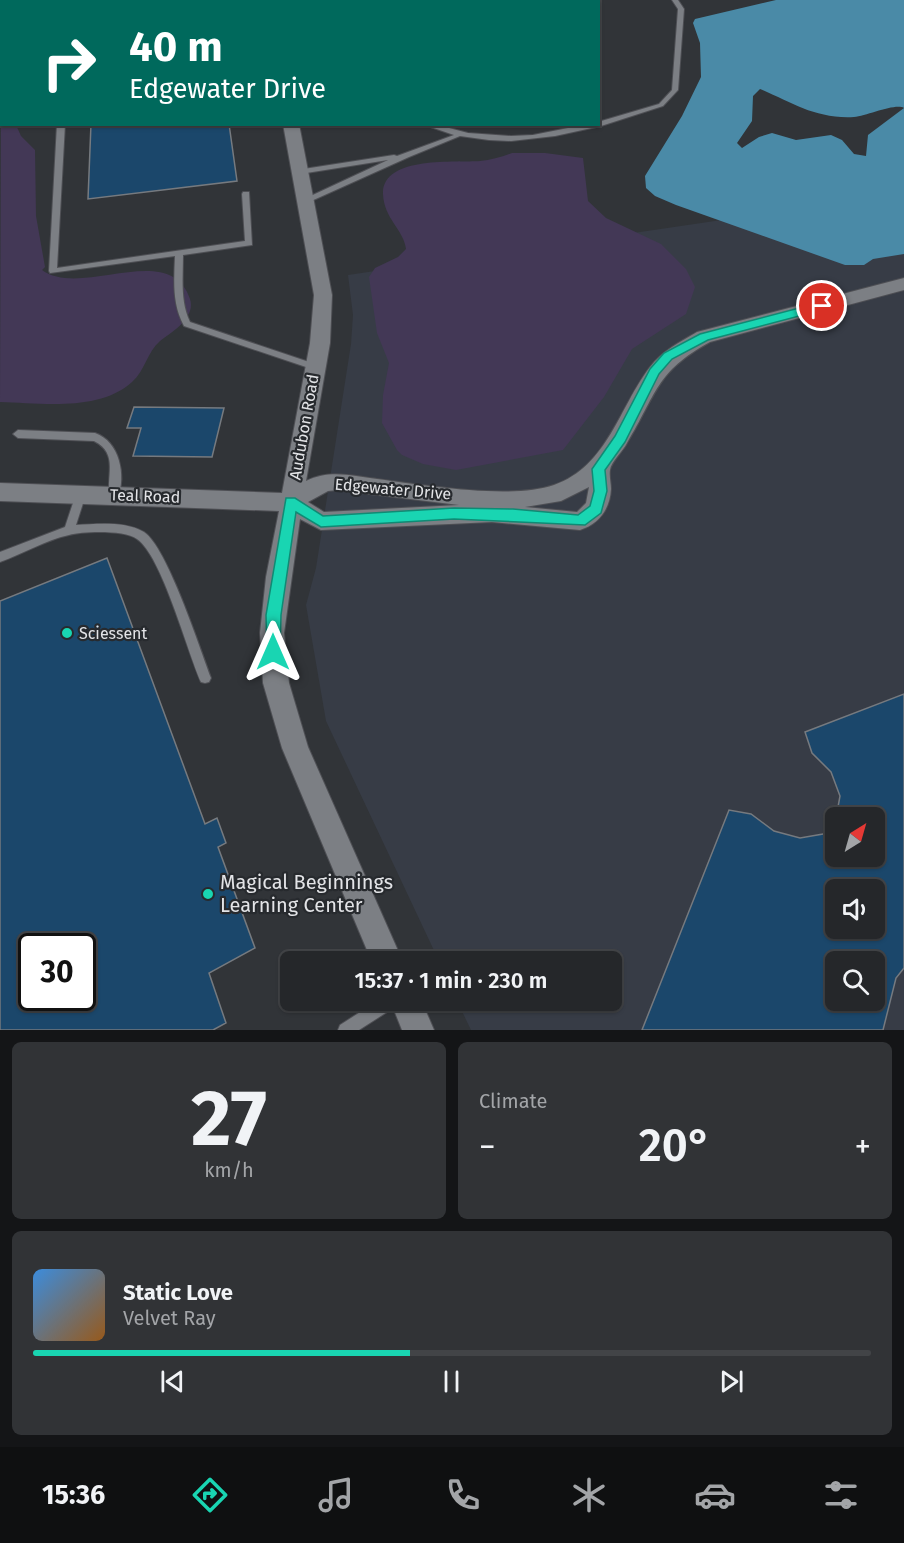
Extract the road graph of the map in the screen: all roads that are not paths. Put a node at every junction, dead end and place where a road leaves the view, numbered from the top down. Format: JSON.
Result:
{"nodes":[{"id":1,"x":675,"y":0,"type":"edge"},
{"id":2,"x":600,"y":123,"type":"edge"},
{"id":3,"x":61,"y":126,"type":"edge"},
{"id":4,"x":291,"y":126,"type":"edge"},
{"id":5,"x":430,"y":126,"type":"edge"},
{"id":6,"x":589,"y":126,"type":"edge"},
{"id":7,"x":457,"y":136,"type":"junction"},
{"id":8,"x":406,"y":155,"type":"junction"},
{"id":9,"x":300,"y":172,"type":"junction"},
{"id":10,"x":246,"y":194,"type":"dead end"},
{"id":11,"x":306,"y":200,"type":"junction"},
{"id":12,"x":179,"y":253,"type":"junction"},
{"id":13,"x":904,"y":284,"type":"edge"},
{"id":14,"x":315,"y":367,"type":"junction"},
{"id":15,"x":18,"y":434,"type":"dead end"},
{"id":16,"x":599,"y":469,"type":"junction"},
{"id":17,"x":0,"y":492,"type":"edge"},
{"id":18,"x":81,"y":494,"type":"junction"},
{"id":19,"x":114,"y":495,"type":"junction"},
{"id":20,"x":290,"y":502,"type":"junction"},
{"id":21,"x":531,"y":508,"type":"junction"},
{"id":22,"x":69,"y":530,"type":"junction"},
{"id":23,"x":0,"y":557,"type":"edge"},
{"id":24,"x":205,"y":678,"type":"dead end"},
{"id":25,"x":383,"y":951,"type":"edge"},
{"id":26,"x":375,"y":1011,"type":"edge"},
{"id":27,"x":410,"y":1011,"type":"edge"},
{"id":28,"x":345,"y":1030,"type":"edge"},
{"id":29,"x":418,"y":1030,"type":"edge"}],
"edges":[{"from":1,"to":2,"type":"lane"},
{"from":3,"to":12,"type":"lane"},
{"from":4,"to":9,"type":"street","name":"Audubon Road"},
{"from":5,"to":7,"type":"lane"},
{"from":6,"to":7,"type":"lane"},
{"from":7,"to":8,"type":"lane"},
{"from":8,"to":9,"type":"lane"},
{"from":8,"to":11,"type":"lane"},
{"from":9,"to":11,"type":"street","name":"Audubon Road"},
{"from":10,"to":12,"type":"lane"},
{"from":11,"to":14,"type":"street","name":"Audubon Road"},
{"from":12,"to":14,"type":"lane"},
{"from":13,"to":16,"type":"street","name":"Edgewater Drive"},
{"from":14,"to":20,"type":"street","name":"Audubon Road"},
{"from":15,"to":19,"type":"lane"},
{"from":16,"to":21,"type":"street","name":"Edgewater Drive"},
{"from":16,"to":21,"type":"street","name":"Edgewater Drive"},
{"from":17,"to":18,"type":"street","name":"Teal Road"},
{"from":18,"to":19,"type":"street","name":"Teal Road"},
{"from":18,"to":22,"type":"lane"},
{"from":19,"to":20,"type":"street","name":"Teal Road"},
{"from":20,"to":21,"type":"street","name":"Edgewater Drive"},
{"from":20,"to":21,"type":"street","name":"Edgewater Drive"},
{"from":20,"to":25,"type":"street","name":"Audubon Road"},
{"from":22,"to":23,"type":"lane"},
{"from":22,"to":24,"type":"lane"},
{"from":26,"to":28,"type":"lane"},
{"from":27,"to":29,"type":"street"}]}
